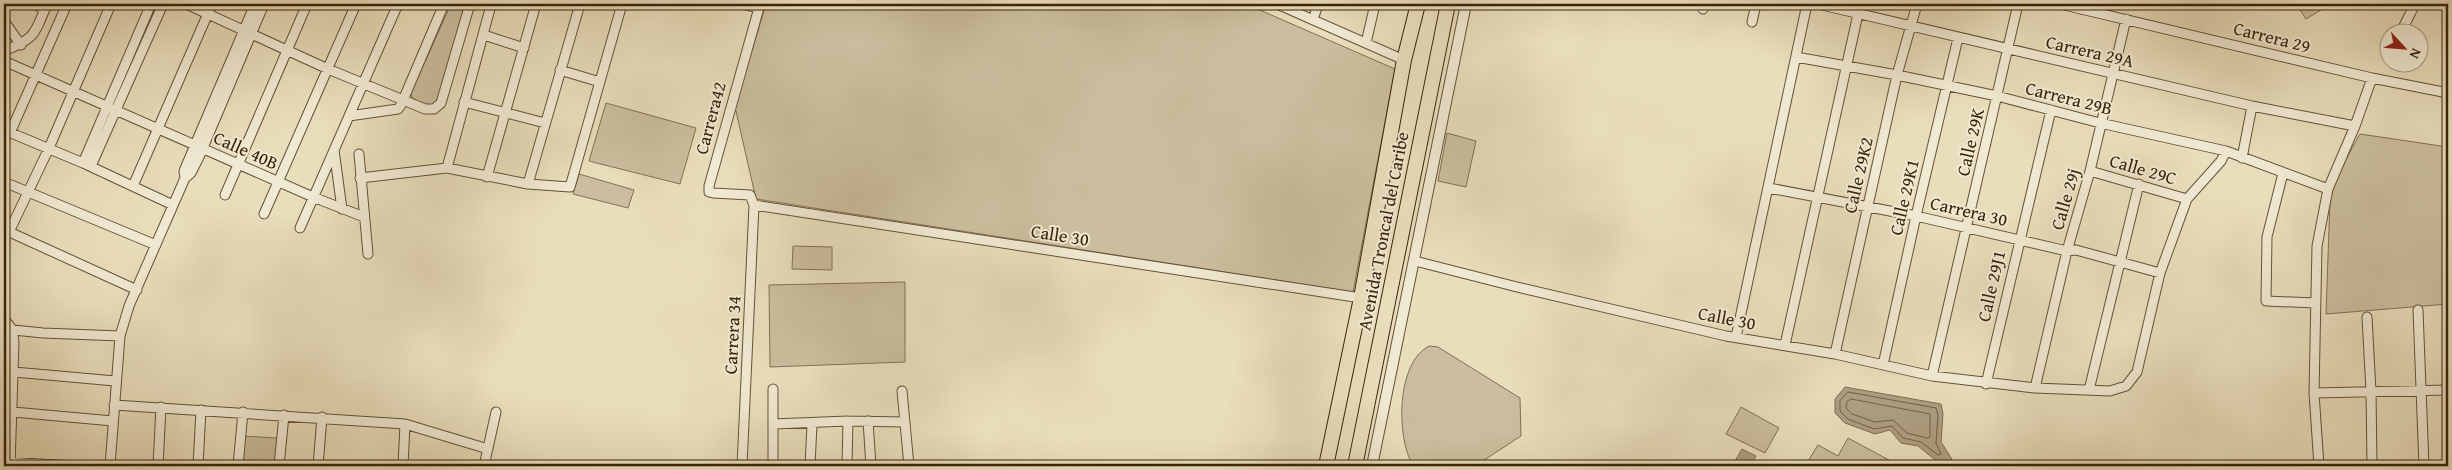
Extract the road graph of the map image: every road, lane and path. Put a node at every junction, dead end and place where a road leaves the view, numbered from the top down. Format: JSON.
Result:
{"nodes":[{"id":1,"x":34,"y":4,"type":"edge"},
{"id":2,"x":67,"y":4,"type":"edge"},
{"id":3,"x":111,"y":4,"type":"edge"},
{"id":4,"x":151,"y":4,"type":"edge"},
{"id":5,"x":163,"y":4,"type":"edge"},
{"id":6,"x":186,"y":4,"type":"edge"},
{"id":7,"x":212,"y":4,"type":"edge"},
{"id":8,"x":255,"y":4,"type":"edge"},
{"id":9,"x":264,"y":4,"type":"edge"},
{"id":10,"x":307,"y":4,"type":"edge"},
{"id":11,"x":356,"y":4,"type":"edge"},
{"id":12,"x":398,"y":4,"type":"edge"},
{"id":13,"x":444,"y":4,"type":"edge"},
{"id":14,"x":470,"y":4,"type":"edge"},
{"id":15,"x":536,"y":4,"type":"edge"},
{"id":16,"x":580,"y":4,"type":"edge"},
{"id":17,"x":622,"y":4,"type":"edge"},
{"id":18,"x":742,"y":4,"type":"edge"},
{"id":19,"x":1277,"y":4,"type":"edge"},
{"id":20,"x":1318,"y":4,"type":"edge"},
{"id":21,"x":1374,"y":4,"type":"edge"},
{"id":22,"x":1418,"y":4,"type":"edge"},
{"id":23,"x":1448,"y":4,"type":"edge"},
{"id":24,"x":1466,"y":4,"type":"edge"},
{"id":25,"x":1756,"y":4,"type":"edge"},
{"id":26,"x":1807,"y":4,"type":"edge"},
{"id":27,"x":1818,"y":4,"type":"edge"},
{"id":28,"x":1917,"y":4,"type":"edge"},
{"id":29,"x":2018,"y":4,"type":"edge"},
{"id":30,"x":2060,"y":4,"type":"edge"},
{"id":31,"x":2415,"y":4,"type":"edge"},
{"id":32,"x":491,"y":5,"type":"dead end"},
{"id":33,"x":759,"y":6,"type":"edge"},
{"id":34,"x":46,"y":7,"type":"edge"},
{"id":35,"x":208,"y":14,"type":"junction"},
{"id":36,"x":1858,"y":14,"type":"junction"},
{"id":37,"x":2126,"y":19,"type":"junction"},
{"id":38,"x":1313,"y":20,"type":"junction"},
{"id":39,"x":4,"y":21,"type":"edge"},
{"id":40,"x":1752,"y":22,"type":"dead end"},
{"id":41,"x":2406,"y":22,"type":"edge"},
{"id":42,"x":1910,"y":26,"type":"junction"},
{"id":43,"x":248,"y":31,"type":"junction"},
{"id":44,"x":484,"y":35,"type":"junction"},
{"id":45,"x":1958,"y":38,"type":"junction"},
{"id":46,"x":1366,"y":43,"type":"junction"},
{"id":47,"x":22,"y":45,"type":"junction"},
{"id":48,"x":524,"y":48,"type":"junction"},
{"id":49,"x":287,"y":49,"type":"junction"},
{"id":50,"x":2008,"y":49,"type":"junction"},
{"id":51,"x":4,"y":51,"type":"edge"},
{"id":52,"x":1796,"y":57,"type":"junction"},
{"id":53,"x":1404,"y":60,"type":"junction"},
{"id":54,"x":4,"y":61,"type":"edge"},
{"id":55,"x":1845,"y":67,"type":"junction"},
{"id":56,"x":328,"y":69,"type":"junction"},
{"id":57,"x":560,"y":70,"type":"junction"},
{"id":58,"x":2113,"y":73,"type":"junction"},
{"id":59,"x":37,"y":74,"type":"junction"},
{"id":60,"x":1897,"y":75,"type":"junction"},
{"id":61,"x":2372,"y":78,"type":"junction"},
{"id":62,"x":600,"y":82,"type":"junction"},
{"id":63,"x":364,"y":83,"type":"junction"},
{"id":64,"x":1946,"y":87,"type":"junction"},
{"id":65,"x":73,"y":90,"type":"junction"},
{"id":66,"x":2448,"y":94,"type":"edge"},
{"id":67,"x":1997,"y":96,"type":"junction"},
{"id":68,"x":404,"y":100,"type":"junction"},
{"id":69,"x":464,"y":102,"type":"junction"},
{"id":70,"x":2252,"y":106,"type":"junction"},
{"id":71,"x":111,"y":107,"type":"junction"},
{"id":72,"x":2051,"y":110,"type":"junction"},
{"id":73,"x":505,"y":113,"type":"junction"},
{"id":74,"x":349,"y":116,"type":"junction"},
{"id":75,"x":545,"y":123,"type":"junction"},
{"id":76,"x":2100,"y":123,"type":"junction"},
{"id":77,"x":2355,"y":126,"type":"junction"},
{"id":78,"x":157,"y":127,"type":"junction"},
{"id":79,"x":7,"y":131,"type":"edge"},
{"id":80,"x":199,"y":146,"type":"junction"},
{"id":81,"x":49,"y":148,"type":"junction"},
{"id":82,"x":334,"y":150,"type":"junction"},
{"id":83,"x":2226,"y":151,"type":"junction"},
{"id":84,"x":360,"y":154,"type":"dead end"},
{"id":85,"x":2242,"y":158,"type":"junction"},
{"id":86,"x":87,"y":164,"type":"junction"},
{"id":87,"x":237,"y":164,"type":"junction"},
{"id":88,"x":447,"y":168,"type":"junction"},
{"id":89,"x":2090,"y":171,"type":"junction"},
{"id":90,"x":2283,"y":173,"type":"junction"},
{"id":91,"x":487,"y":177,"type":"junction"},
{"id":92,"x":360,"y":178,"type":"junction"},
{"id":93,"x":4,"y":182,"type":"edge"},
{"id":94,"x":279,"y":182,"type":"junction"},
{"id":95,"x":528,"y":184,"type":"junction"},
{"id":96,"x":2138,"y":184,"type":"junction"},
{"id":97,"x":133,"y":186,"type":"junction"},
{"id":98,"x":1769,"y":188,"type":"junction"},
{"id":99,"x":2328,"y":189,"type":"junction"},
{"id":100,"x":26,"y":192,"type":"junction"},
{"id":101,"x":225,"y":195,"type":"dead end"},
{"id":102,"x":313,"y":197,"type":"junction"},
{"id":103,"x":1817,"y":198,"type":"junction"},
{"id":104,"x":2187,"y":199,"type":"junction"},
{"id":105,"x":173,"y":204,"type":"junction"},
{"id":106,"x":754,"y":205,"type":"junction"},
{"id":107,"x":1867,"y":207,"type":"junction"},
{"id":108,"x":342,"y":209,"type":"junction"},
{"id":109,"x":264,"y":214,"type":"dead end"},
{"id":110,"x":1916,"y":216,"type":"junction"},
{"id":111,"x":364,"y":217,"type":"junction"},
{"id":112,"x":300,"y":228,"type":"dead end"},
{"id":113,"x":1967,"y":228,"type":"junction"},
{"id":114,"x":6,"y":231,"type":"edge"},
{"id":115,"x":2019,"y":240,"type":"junction"},
{"id":116,"x":156,"y":245,"type":"junction"},
{"id":117,"x":2067,"y":250,"type":"junction"},
{"id":118,"x":368,"y":254,"type":"dead end"},
{"id":119,"x":1415,"y":261,"type":"junction"},
{"id":120,"x":2118,"y":262,"type":"junction"},
{"id":121,"x":2160,"y":273,"type":"junction"},
{"id":122,"x":137,"y":290,"type":"junction"},
{"id":123,"x":1360,"y":298,"type":"junction"},
{"id":124,"x":2316,"y":303,"type":"junction"},
{"id":125,"x":2418,"y":310,"type":"dead end"},
{"id":126,"x":2367,"y":317,"type":"dead end"},
{"id":127,"x":4,"y":319,"type":"edge"},
{"id":128,"x":8,"y":329,"type":"edge"},
{"id":129,"x":120,"y":336,"type":"junction"},
{"id":130,"x":1736,"y":338,"type":"junction"},
{"id":131,"x":1785,"y":345,"type":"junction"},
{"id":132,"x":1835,"y":354,"type":"junction"},
{"id":133,"x":1883,"y":365,"type":"junction"},
{"id":134,"x":14,"y":372,"type":"junction"},
{"id":135,"x":1932,"y":376,"type":"junction"},
{"id":136,"x":115,"y":381,"type":"junction"},
{"id":137,"x":1986,"y":384,"type":"junction"},
{"id":138,"x":2036,"y":388,"type":"junction"},
{"id":139,"x":773,"y":389,"type":"dead end"},
{"id":140,"x":2089,"y":390,"type":"junction"},
{"id":141,"x":2448,"y":390,"type":"edge"},
{"id":142,"x":902,"y":391,"type":"dead end"},
{"id":143,"x":2371,"y":391,"type":"junction"},
{"id":144,"x":2420,"y":392,"type":"junction"},
{"id":145,"x":2314,"y":393,"type":"junction"},
{"id":146,"x":114,"y":405,"type":"junction"},
{"id":147,"x":161,"y":408,"type":"junction"},
{"id":148,"x":201,"y":410,"type":"junction"},
{"id":149,"x":13,"y":412,"type":"junction"},
{"id":150,"x":242,"y":412,"type":"junction"},
{"id":151,"x":496,"y":412,"type":"dead end"},
{"id":152,"x":284,"y":415,"type":"junction"},
{"id":153,"x":322,"y":417,"type":"junction"},
{"id":154,"x":113,"y":421,"type":"junction"},
{"id":155,"x":848,"y":421,"type":"junction"},
{"id":156,"x":868,"y":421,"type":"junction"},
{"id":157,"x":905,"y":422,"type":"junction"},
{"id":158,"x":405,"y":424,"type":"junction"},
{"id":159,"x":773,"y":424,"type":"junction"},
{"id":160,"x":812,"y":424,"type":"junction"},
{"id":161,"x":488,"y":449,"type":"junction"},
{"id":162,"x":8,"y":463,"type":"edge"},
{"id":163,"x":75,"y":466,"type":"edge"},
{"id":164,"x":110,"y":466,"type":"edge"},
{"id":165,"x":158,"y":466,"type":"edge"},
{"id":166,"x":198,"y":466,"type":"edge"},
{"id":167,"x":238,"y":466,"type":"edge"},
{"id":168,"x":279,"y":466,"type":"edge"},
{"id":169,"x":318,"y":466,"type":"edge"},
{"id":170,"x":403,"y":466,"type":"edge"},
{"id":171,"x":484,"y":466,"type":"edge"},
{"id":172,"x":742,"y":466,"type":"edge"},
{"id":173,"x":773,"y":466,"type":"edge"},
{"id":174,"x":810,"y":466,"type":"edge"},
{"id":175,"x":847,"y":466,"type":"edge"},
{"id":176,"x":871,"y":466,"type":"edge"},
{"id":177,"x":908,"y":466,"type":"edge"},
{"id":178,"x":1326,"y":466,"type":"edge"},
{"id":179,"x":1354,"y":466,"type":"edge"},
{"id":180,"x":1372,"y":466,"type":"edge"},
{"id":181,"x":2318,"y":466,"type":"edge"},
{"id":182,"x":2372,"y":466,"type":"edge"},
{"id":183,"x":2424,"y":466,"type":"edge"}],
"edges":[{"from":1,"to":34,"type":"street"},
{"from":2,"to":59,"type":"street"},
{"from":3,"to":65,"type":"street"},
{"from":4,"to":71,"type":"street"},
{"from":5,"to":71,"type":"street"},
{"from":6,"to":35,"type":"street"},
{"from":7,"to":35,"type":"street"},
{"from":8,"to":43,"type":"street"},
{"from":9,"to":43,"type":"street"},
{"from":10,"to":49,"type":"street"},
{"from":11,"to":56,"type":"street"},
{"from":12,"to":63,"type":"street"},
{"from":13,"to":68,"type":"street"},
{"from":14,"to":68,"type":"street"},
{"from":15,"to":48,"type":"street"},
{"from":16,"to":57,"type":"street"},
{"from":17,"to":62,"type":"street"},
{"from":18,"to":33,"type":"street"},
{"from":19,"to":38,"type":"street"},
{"from":20,"to":38,"type":"street"},
{"from":21,"to":46,"type":"street"},
{"from":22,"to":53,"type":"highway","name":"Avenida Troncal del Caribe"},
{"from":23,"to":179,"type":"highway","name":"Avenida Troncal del Caribe"},
{"from":24,"to":119,"type":"street"},
{"from":25,"to":40,"type":"street"},
{"from":26,"to":52,"type":"street"},
{"from":27,"to":36,"type":"street","name":"Carrera 29A"},
{"from":28,"to":42,"type":"street","name":"Calle 29K2"},
{"from":29,"to":50,"type":"street","name":"Calle 29K"},
{"from":30,"to":37,"type":"street","name":"Carrera 29"},
{"from":31,"to":41,"type":"street"},
{"from":32,"to":44,"type":"street"},
{"from":33,"to":106,"type":"street","name":"Carrera42"},
{"from":34,"to":47,"type":"street"},
{"from":35,"to":43,"type":"street"},
{"from":35,"to":78,"type":"street"},
{"from":36,"to":42,"type":"street","name":"Carrera 29A"},
{"from":36,"to":55,"type":"street"},
{"from":37,"to":58,"type":"street","name":"Calle 29j"},
{"from":37,"to":61,"type":"street","name":"Carrera 29"},
{"from":38,"to":46,"type":"street"},
{"from":39,"to":47,"type":"street"},
{"from":42,"to":45,"type":"street","name":"Carrera 29A"},
{"from":42,"to":60,"type":"street","name":"Calle 29K2"},
{"from":43,"to":49,"type":"street"},
{"from":43,"to":80,"type":"street"},
{"from":44,"to":48,"type":"street"},
{"from":44,"to":69,"type":"street"},
{"from":45,"to":50,"type":"street","name":"Carrera 29A"},
{"from":45,"to":64,"type":"street","name":"Calle 29K1"},
{"from":46,"to":53,"type":"street"},
{"from":47,"to":51,"type":"street"},
{"from":48,"to":73,"type":"street"},
{"from":49,"to":56,"type":"street"},
{"from":49,"to":87,"type":"street"},
{"from":50,"to":58,"type":"street","name":"Carrera 29A"},
{"from":50,"to":67,"type":"street","name":"Calle 29K"},
{"from":52,"to":55,"type":"street","name":"Carrera 29B"},
{"from":52,"to":98,"type":"street"},
{"from":53,"to":123,"type":"highway","name":"Avenida Troncal del Caribe"},
{"from":54,"to":59,"type":"street","name":"Calle 40B"},
{"from":55,"to":60,"type":"street","name":"Carrera 29B"},
{"from":55,"to":103,"type":"street"},
{"from":56,"to":63,"type":"street"},
{"from":56,"to":94,"type":"street"},
{"from":57,"to":62,"type":"street"},
{"from":57,"to":75,"type":"street"},
{"from":58,"to":70,"type":"street","name":"Carrera 29A"},
{"from":58,"to":76,"type":"street","name":"Calle 29j"},
{"from":59,"to":65,"type":"street","name":"Calle 40B"},
{"from":59,"to":79,"type":"street"},
{"from":60,"to":64,"type":"street","name":"Carrera 29B"},
{"from":60,"to":107,"type":"street","name":"Calle 29K2"},
{"from":61,"to":66,"type":"street","name":"Carrera 29"},
{"from":61,"to":77,"type":"street"},
{"from":62,"to":95,"type":"street"},
{"from":63,"to":68,"type":"street"},
{"from":63,"to":74,"type":"street"},
{"from":64,"to":67,"type":"street","name":"Carrera 29B"},
{"from":64,"to":110,"type":"street","name":"Calle 29K1"},
{"from":65,"to":71,"type":"street","name":"Calle 40B"},
{"from":65,"to":81,"type":"street"},
{"from":67,"to":72,"type":"street","name":"Carrera 29B"},
{"from":67,"to":113,"type":"street","name":"Calle 29K"},
{"from":68,"to":74,"type":"street"},
{"from":69,"to":73,"type":"street"},
{"from":69,"to":88,"type":"street"},
{"from":70,"to":77,"type":"street","name":"Carrera 29A"},
{"from":70,"to":85,"type":"street"},
{"from":71,"to":78,"type":"street","name":"Calle 40B"},
{"from":71,"to":86,"type":"street"},
{"from":72,"to":76,"type":"street","name":"Carrera 29B"},
{"from":72,"to":115,"type":"street","name":"Calle 29J1"},
{"from":73,"to":75,"type":"street"},
{"from":73,"to":91,"type":"street"},
{"from":74,"to":82,"type":"street"},
{"from":75,"to":95,"type":"street"},
{"from":76,"to":83,"type":"street","name":"Carrera 29B"},
{"from":76,"to":89,"type":"street","name":"Calle 29j"},
{"from":77,"to":99,"type":"street"},
{"from":78,"to":80,"type":"street","name":"Calle 40B"},
{"from":78,"to":97,"type":"street"},
{"from":79,"to":81,"type":"street"},
{"from":80,"to":87,"type":"street","name":"Calle 40B"},
{"from":80,"to":105,"type":"street"},
{"from":81,"to":86,"type":"street"},
{"from":81,"to":100,"type":"street"},
{"from":82,"to":102,"type":"street"},
{"from":82,"to":108,"type":"street"},
{"from":83,"to":85,"type":"street","name":"Carrera 29B"},
{"from":83,"to":104,"type":"street"},
{"from":84,"to":92,"type":"street"},
{"from":85,"to":90,"type":"street","name":"Carrera 29B"},
{"from":86,"to":97,"type":"street"},
{"from":87,"to":94,"type":"street","name":"Calle 40B"},
{"from":87,"to":101,"type":"street"},
{"from":88,"to":91,"type":"street"},
{"from":88,"to":92,"type":"street"},
{"from":89,"to":96,"type":"street","name":"Calle 29C"},
{"from":89,"to":117,"type":"street","name":"Calle 29j"},
{"from":90,"to":99,"type":"street","name":"Carrera 29B"},
{"from":90,"to":124,"type":"street"},
{"from":91,"to":95,"type":"street"},
{"from":92,"to":111,"type":"street"},
{"from":93,"to":100,"type":"street"},
{"from":94,"to":102,"type":"street","name":"Calle 40B"},
{"from":94,"to":109,"type":"street"},
{"from":96,"to":104,"type":"street","name":"Calle 29C"},
{"from":96,"to":120,"type":"street"},
{"from":97,"to":105,"type":"street"},
{"from":98,"to":103,"type":"street","name":"Carrera 30"},
{"from":98,"to":130,"type":"street"},
{"from":99,"to":124,"type":"street"},
{"from":100,"to":114,"type":"street"},
{"from":100,"to":116,"type":"street"},
{"from":102,"to":108,"type":"street","name":"Calle 40B"},
{"from":102,"to":112,"type":"street"},
{"from":103,"to":107,"type":"street","name":"Carrera 30"},
{"from":103,"to":131,"type":"street"},
{"from":104,"to":121,"type":"street","name":"Calle 30"},
{"from":105,"to":116,"type":"street"},
{"from":106,"to":123,"type":"street","name":"Calle 30"},
{"from":106,"to":172,"type":"street","name":"Carrera 34"},
{"from":107,"to":110,"type":"street","name":"Carrera 30"},
{"from":107,"to":132,"type":"street","name":"Calle 29K2"},
{"from":108,"to":111,"type":"street","name":"Calle 40B"},
{"from":110,"to":113,"type":"street","name":"Carrera 30"},
{"from":110,"to":133,"type":"street","name":"Calle 29K1"},
{"from":111,"to":118,"type":"street"},
{"from":113,"to":115,"type":"street","name":"Carrera 30"},
{"from":113,"to":135,"type":"street","name":"Calle 29K"},
{"from":114,"to":122,"type":"street"},
{"from":115,"to":117,"type":"street","name":"Carrera 30"},
{"from":115,"to":137,"type":"street","name":"Calle 29J1"},
{"from":116,"to":122,"type":"street"},
{"from":117,"to":120,"type":"street","name":"Carrera 30"},
{"from":117,"to":138,"type":"street","name":"Calle 29j"},
{"from":119,"to":130,"type":"street","name":"Calle 30"},
{"from":119,"to":180,"type":"street"},
{"from":120,"to":121,"type":"street","name":"Carrera 30"},
{"from":120,"to":140,"type":"street"},
{"from":121,"to":140,"type":"street","name":"Calle 30"},
{"from":122,"to":129,"type":"street"},
{"from":123,"to":178,"type":"highway","name":"Avenida Troncal del Caribe"},
{"from":124,"to":145,"type":"street"},
{"from":125,"to":144,"type":"street"},
{"from":126,"to":143,"type":"street"},
{"from":127,"to":128,"type":"street"},
{"from":128,"to":129,"type":"street"},
{"from":128,"to":134,"type":"street"},
{"from":129,"to":136,"type":"street"},
{"from":130,"to":131,"type":"street","name":"Calle 30"},
{"from":131,"to":132,"type":"street","name":"Calle 30"},
{"from":132,"to":133,"type":"street","name":"Calle 30"},
{"from":133,"to":135,"type":"street","name":"Calle 30"},
{"from":134,"to":136,"type":"street"},
{"from":134,"to":149,"type":"street"},
{"from":135,"to":137,"type":"street","name":"Calle 30"},
{"from":136,"to":146,"type":"street"},
{"from":137,"to":138,"type":"street","name":"Calle 30"},
{"from":138,"to":140,"type":"street","name":"Calle 30"},
{"from":139,"to":159,"type":"street"},
{"from":141,"to":144,"type":"street"},
{"from":142,"to":157,"type":"street"},
{"from":143,"to":144,"type":"street"},
{"from":143,"to":145,"type":"street"},
{"from":143,"to":182,"type":"street"},
{"from":144,"to":183,"type":"street"},
{"from":145,"to":181,"type":"street"},
{"from":146,"to":147,"type":"street"},
{"from":146,"to":154,"type":"street"},
{"from":147,"to":148,"type":"street"},
{"from":147,"to":165,"type":"street"},
{"from":148,"to":150,"type":"street"},
{"from":148,"to":166,"type":"street"},
{"from":149,"to":154,"type":"street"},
{"from":149,"to":162,"type":"street"},
{"from":150,"to":152,"type":"street"},
{"from":150,"to":167,"type":"street"},
{"from":151,"to":161,"type":"street"},
{"from":152,"to":153,"type":"street"},
{"from":152,"to":168,"type":"street"},
{"from":153,"to":158,"type":"street"},
{"from":153,"to":169,"type":"street"},
{"from":154,"to":164,"type":"street"},
{"from":155,"to":156,"type":"street"},
{"from":155,"to":160,"type":"street"},
{"from":155,"to":175,"type":"street"},
{"from":156,"to":157,"type":"street"},
{"from":156,"to":176,"type":"street"},
{"from":157,"to":177,"type":"street"},
{"from":158,"to":161,"type":"street"},
{"from":158,"to":170,"type":"street"},
{"from":159,"to":160,"type":"street"},
{"from":159,"to":173,"type":"street"},
{"from":160,"to":174,"type":"street"},
{"from":161,"to":171,"type":"street"},
{"from":162,"to":163,"type":"street"}]}
